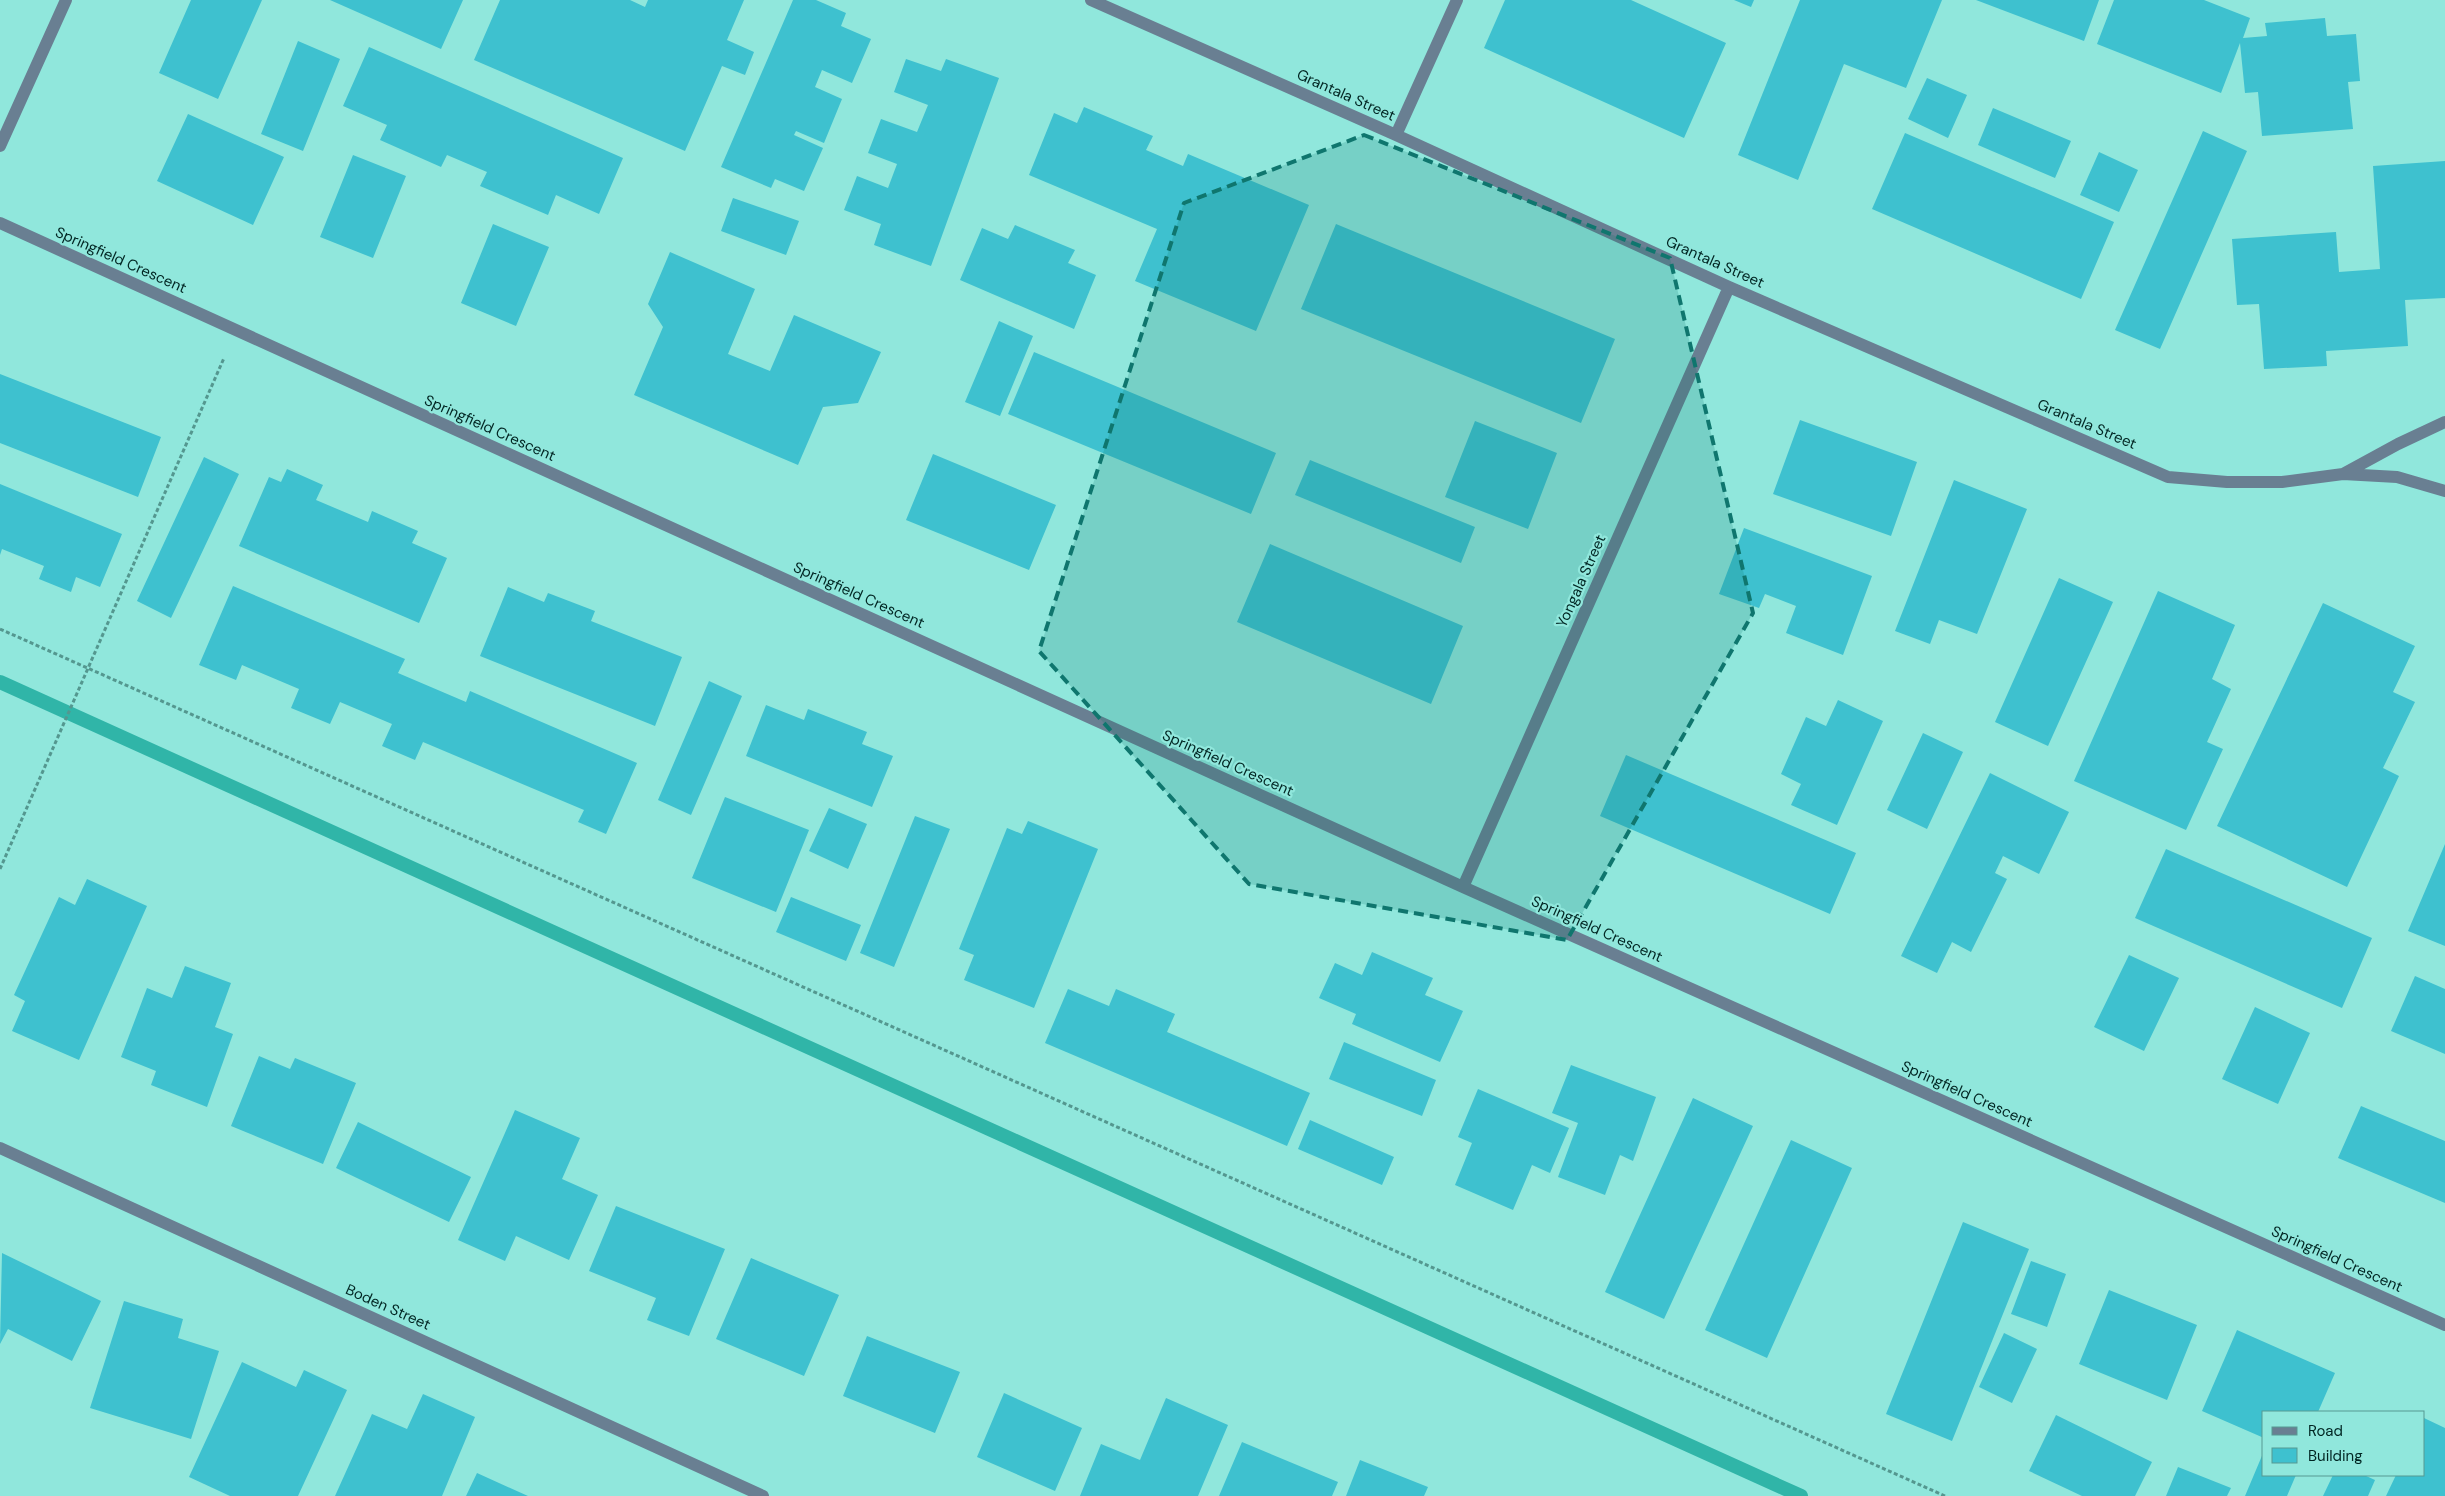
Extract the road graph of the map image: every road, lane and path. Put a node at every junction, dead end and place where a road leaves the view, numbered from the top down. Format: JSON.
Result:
{"nodes":[{"id":1,"x":66,"y":0,"type":"edge"},
{"id":2,"x":1091,"y":0,"type":"edge"},
{"id":3,"x":1457,"y":0,"type":"edge"},
{"id":4,"x":1396,"y":135,"type":"junction"},
{"id":5,"x":0,"y":146,"type":"edge"},
{"id":6,"x":0,"y":223,"type":"edge"},
{"id":7,"x":1729,"y":287,"type":"junction"},
{"id":8,"x":236,"y":330,"type":"junction"},
{"id":9,"x":2445,"y":422,"type":"edge"},
{"id":10,"x":2344,"y":474,"type":"junction"},
{"id":11,"x":2445,"y":491,"type":"edge"},
{"id":12,"x":0,"y":630,"type":"edge"},
{"id":13,"x":87,"y":669,"type":"junction"},
{"id":14,"x":0,"y":869,"type":"edge"},
{"id":15,"x":1463,"y":887,"type":"junction"},
{"id":16,"x":0,"y":1148,"type":"edge"},
{"id":17,"x":2445,"y":1325,"type":"edge"},
{"id":18,"x":763,"y":1496,"type":"edge"},
{"id":19,"x":1945,"y":1496,"type":"edge"}],
"edges":[{"from":1,"to":5,"type":"street"},
{"from":2,"to":4,"type":"street","name":"Grantala Street"},
{"from":3,"to":4,"type":"street"},
{"from":4,"to":7,"type":"street","name":"Grantala Street"},
{"from":6,"to":8,"type":"street","name":"Springfield Crescent"},
{"from":7,"to":10,"type":"street","name":"Grantala Street"},
{"from":7,"to":15,"type":"street","name":"Yongala Street"},
{"from":8,"to":13,"type":"path"},
{"from":8,"to":15,"type":"street","name":"Springfield Crescent"},
{"from":9,"to":10,"type":"street","name":"Grantala Street"},
{"from":10,"to":11,"type":"street","name":"Grantala Street"},
{"from":12,"to":13,"type":"path"},
{"from":13,"to":14,"type":"path"},
{"from":13,"to":19,"type":"path"},
{"from":15,"to":17,"type":"street","name":"Springfield Crescent"},
{"from":16,"to":18,"type":"street","name":"Boden Street"}]}
